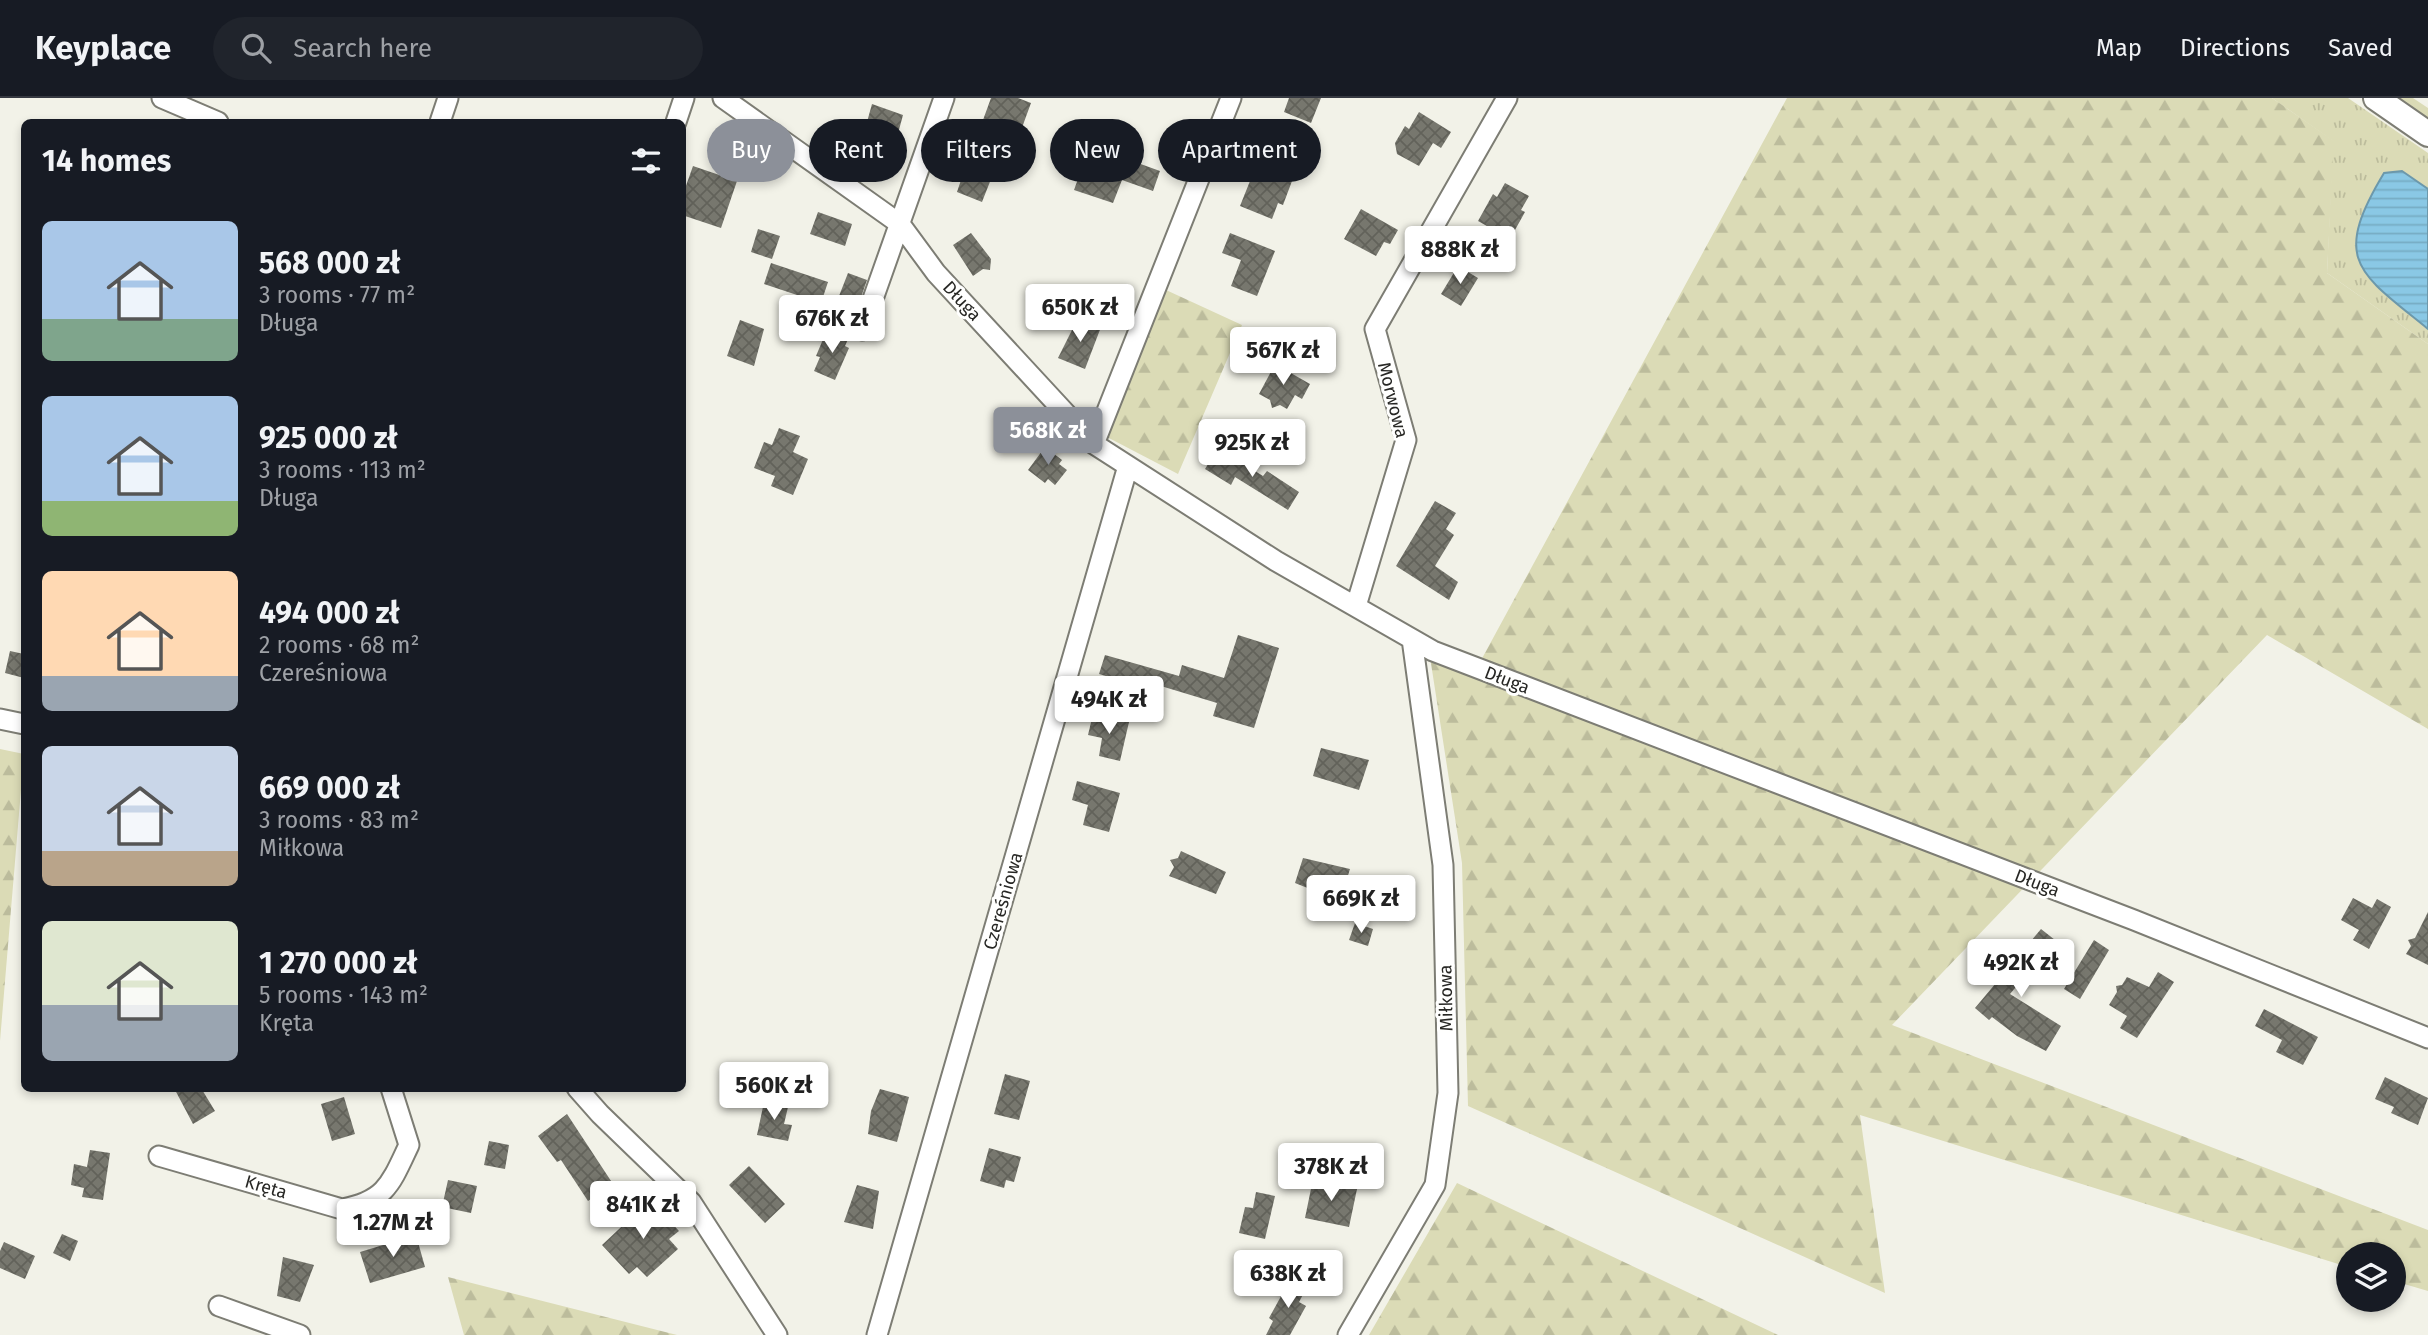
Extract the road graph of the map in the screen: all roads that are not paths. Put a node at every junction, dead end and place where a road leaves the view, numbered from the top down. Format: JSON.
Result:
{"nodes":[{"id":1,"x":448,"y":98,"type":"edge"},
{"id":2,"x":684,"y":98,"type":"edge"},
{"id":3,"x":723,"y":98,"type":"edge"},
{"id":4,"x":943,"y":98,"type":"edge"},
{"id":5,"x":1231,"y":98,"type":"edge"},
{"id":6,"x":1507,"y":98,"type":"edge"},
{"id":7,"x":2375,"y":98,"type":"edge"},
{"id":8,"x":173,"y":100,"type":"edge"},
{"id":9,"x":212,"y":119,"type":"edge"},
{"id":10,"x":441,"y":119,"type":"edge"},
{"id":11,"x":677,"y":119,"type":"edge"},
{"id":12,"x":2428,"y":134,"type":"edge"},
{"id":13,"x":900,"y":224,"type":"junction"},
{"id":14,"x":862,"y":330,"type":"dead end"},
{"id":15,"x":1094,"y":444,"type":"junction"},
{"id":16,"x":1128,"y":466,"type":"junction"},
{"id":17,"x":1356,"y":606,"type":"junction"},
{"id":18,"x":1412,"y":639,"type":"junction"},
{"id":19,"x":0,"y":719,"type":"edge"},
{"id":20,"x":21,"y":723,"type":"edge"},
{"id":21,"x":2428,"y":1038,"type":"edge"},
{"id":22,"x":392,"y":1092,"type":"edge"},
{"id":23,"x":581,"y":1092,"type":"edge"},
{"id":24,"x":159,"y":1156,"type":"dead end"},
{"id":25,"x":219,"y":1306,"type":"dead end"},
{"id":26,"x":300,"y":1335,"type":"edge"},
{"id":27,"x":778,"y":1335,"type":"edge"},
{"id":28,"x":877,"y":1335,"type":"edge"},
{"id":29,"x":1348,"y":1335,"type":"edge"}],
"edges":[{"from":1,"to":10,"type":"street"},
{"from":2,"to":11,"type":"street"},
{"from":3,"to":13,"type":"street","name":"Długa"},
{"from":4,"to":13,"type":"street"},
{"from":5,"to":15,"type":"street"},
{"from":6,"to":17,"type":"street","name":"Morwowa"},
{"from":7,"to":12,"type":"street"},
{"from":8,"to":9,"type":"street"},
{"from":13,"to":14,"type":"street"},
{"from":13,"to":15,"type":"street","name":"Długa"},
{"from":15,"to":16,"type":"street","name":"Długa"},
{"from":16,"to":17,"type":"street","name":"Długa"},
{"from":16,"to":28,"type":"street","name":"Czereśniowa"},
{"from":17,"to":18,"type":"street","name":"Długa"},
{"from":18,"to":21,"type":"street","name":"Długa"},
{"from":18,"to":29,"type":"street","name":"Miłkowa"},
{"from":19,"to":20,"type":"street"},
{"from":22,"to":24,"type":"street","name":"Kręta"},
{"from":23,"to":27,"type":"street"},
{"from":25,"to":26,"type":"street"}]}
